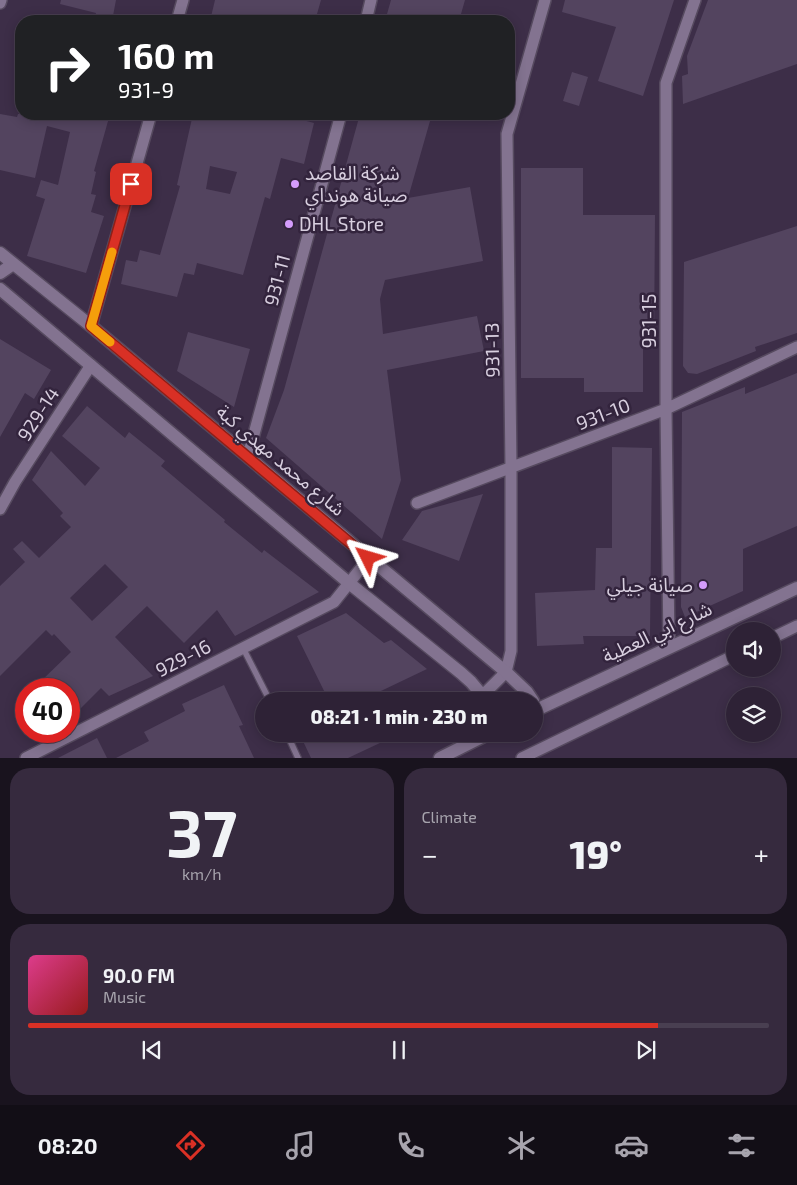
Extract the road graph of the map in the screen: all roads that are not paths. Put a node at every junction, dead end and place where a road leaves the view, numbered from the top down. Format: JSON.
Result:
{"nodes":[{"id":1,"x":183,"y":0,"type":"edge"},
{"id":2,"x":371,"y":0,"type":"edge"},
{"id":3,"x":545,"y":0,"type":"edge"},
{"id":4,"x":695,"y":0,"type":"edge"},
{"id":5,"x":179,"y":15,"type":"edge"},
{"id":6,"x":367,"y":15,"type":"edge"},
{"id":7,"x":515,"y":106,"type":"edge"},
{"id":8,"x":149,"y":120,"type":"edge"},
{"id":9,"x":338,"y":120,"type":"edge"},
{"id":10,"x":511,"y":120,"type":"edge"},
{"id":11,"x":0,"y":253,"type":"edge"},
{"id":12,"x":13,"y":264,"type":"junction"},
{"id":13,"x":0,"y":274,"type":"edge"},
{"id":14,"x":0,"y":289,"type":"edge"},
{"id":15,"x":91,"y":326,"type":"junction"},
{"id":16,"x":797,"y":346,"type":"edge"},
{"id":17,"x":91,"y":364,"type":"junction"},
{"id":18,"x":666,"y":409,"type":"junction"},
{"id":19,"x":248,"y":456,"type":"junction"},
{"id":20,"x":511,"y":468,"type":"junction"},
{"id":21,"x":417,"y":503,"type":"dead end"},
{"id":22,"x":0,"y":509,"type":"edge"},
{"id":23,"x":368,"y":558,"type":"junction"},
{"id":24,"x":349,"y":583,"type":"junction"},
{"id":25,"x":797,"y":588,"type":"edge"},
{"id":26,"x":797,"y":626,"type":"edge"},
{"id":27,"x":781,"y":634,"type":"edge"},
{"id":28,"x":669,"y":647,"type":"junction"},
{"id":29,"x":243,"y":648,"type":"junction"},
{"id":30,"x":726,"y":659,"type":"edge"},
{"id":31,"x":506,"y":672,"type":"junction"},
{"id":32,"x":265,"y":692,"type":"edge"},
{"id":33,"x":479,"y":692,"type":"edge"},
{"id":34,"x":490,"y":692,"type":"edge"},
{"id":35,"x":527,"y":692,"type":"edge"},
{"id":36,"x":543,"y":702,"type":"edge"},
{"id":37,"x":290,"y":742,"type":"edge"},
{"id":38,"x":472,"y":742,"type":"edge"},
{"id":39,"x":26,"y":758,"type":"edge"},
{"id":40,"x":298,"y":758,"type":"edge"},
{"id":41,"x":440,"y":758,"type":"edge"},
{"id":42,"x":522,"y":758,"type":"edge"}],
"edges":[{"from":1,"to":5,"type":"street"},
{"from":2,"to":6,"type":"street"},
{"from":3,"to":7,"type":"street","name":"931-13"},
{"from":4,"to":18,"type":"street","name":"931-15"},
{"from":8,"to":15,"type":"street"},
{"from":9,"to":19,"type":"street","name":"931-11"},
{"from":10,"to":20,"type":"street","name":"931-13"},
{"from":11,"to":12,"type":"street","name":"شارع محمد مهدي كبة"},
{"from":12,"to":13,"type":"street"},
{"from":12,"to":15,"type":"street","name":"شارع محمد مهدي كبة"},
{"from":14,"to":17,"type":"street"},
{"from":15,"to":19,"type":"street","name":"شارع محمد مهدي كبة"},
{"from":16,"to":18,"type":"street","name":"931-10"},
{"from":17,"to":22,"type":"street","name":"929-14"},
{"from":17,"to":24,"type":"street"},
{"from":18,"to":20,"type":"street","name":"931-10"},
{"from":18,"to":28,"type":"street","name":"931-15"},
{"from":19,"to":23,"type":"street","name":"شارع محمد مهدي كبة"},
{"from":20,"to":21,"type":"street","name":"931-10"},
{"from":20,"to":31,"type":"street","name":"931-13"},
{"from":23,"to":24,"type":"street","name":"929-16"},
{"from":23,"to":31,"type":"street","name":"شارع محمد مهدي كبة"},
{"from":24,"to":29,"type":"street","name":"929-16"},
{"from":24,"to":33,"type":"street"},
{"from":25,"to":28,"type":"street","name":"شارع ابي العطية"},
{"from":26,"to":27,"type":"street"},
{"from":28,"to":36,"type":"street","name":"شارع ابي العطية"},
{"from":29,"to":32,"type":"lane"},
{"from":29,"to":39,"type":"street","name":"929-16"},
{"from":30,"to":42,"type":"street"},
{"from":31,"to":34,"type":"street"},
{"from":31,"to":35,"type":"street","name":"شارع محمد مهدي كبة"},
{"from":37,"to":40,"type":"lane"},
{"from":38,"to":41,"type":"street"}]}
